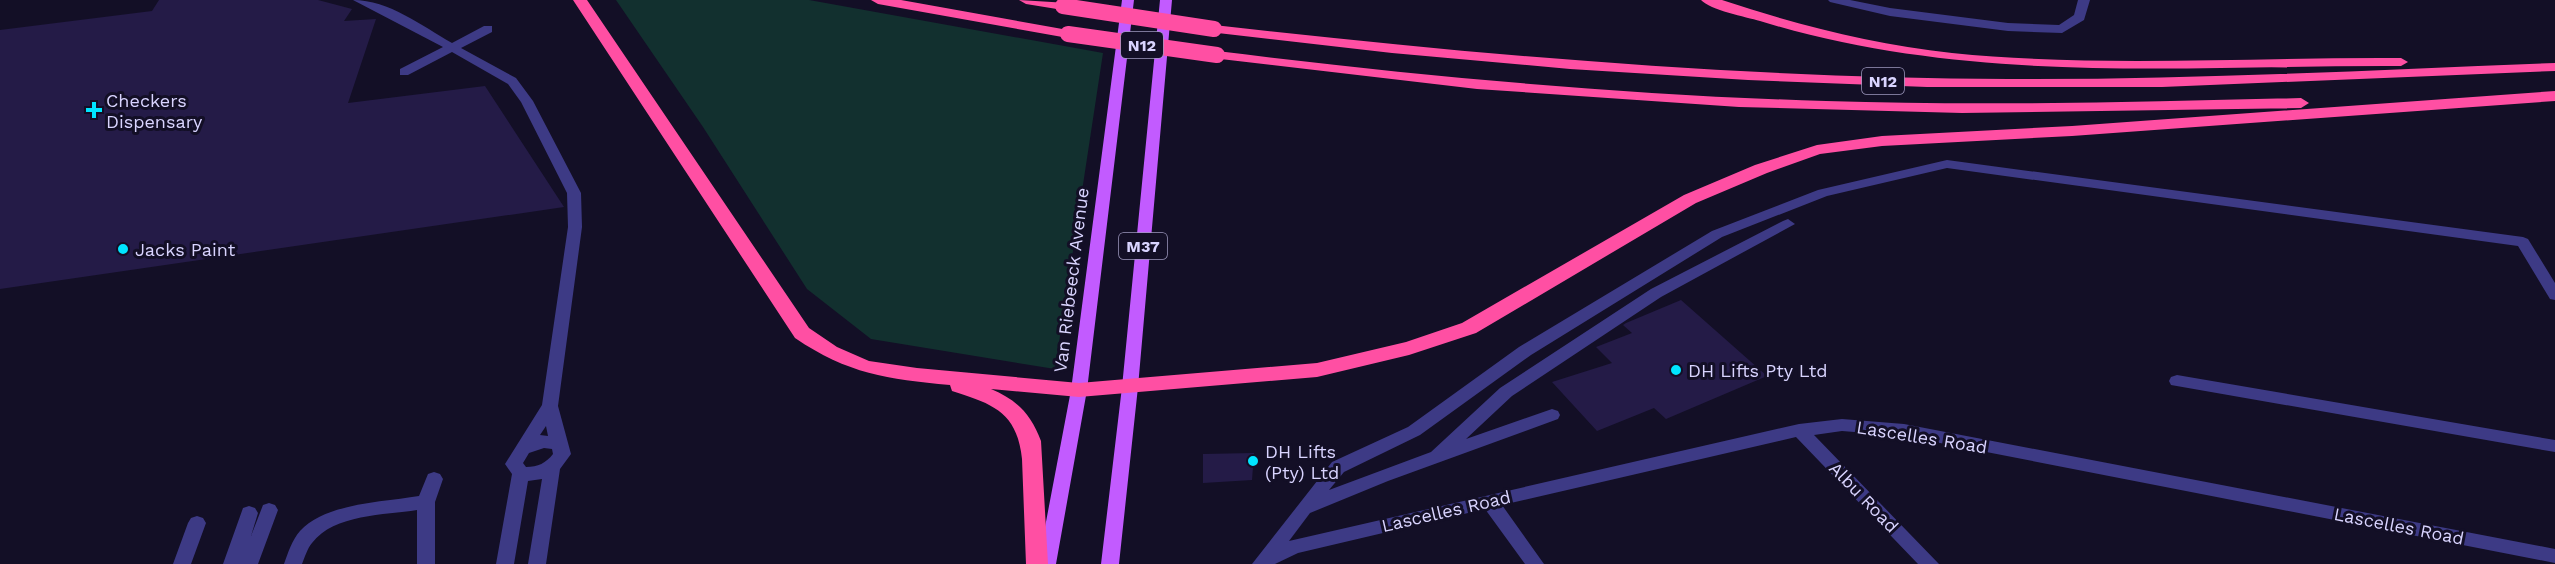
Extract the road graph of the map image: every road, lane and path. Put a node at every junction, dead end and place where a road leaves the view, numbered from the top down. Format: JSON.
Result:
{"nodes":[{"id":1,"x":360,"y":0,"type":"edge"},
{"id":2,"x":580,"y":0,"type":"edge"},
{"id":3,"x":878,"y":0,"type":"edge"},
{"id":4,"x":1026,"y":0,"type":"edge"},
{"id":5,"x":1128,"y":0,"type":"edge"},
{"id":6,"x":1166,"y":0,"type":"edge"},
{"id":7,"x":1708,"y":0,"type":"edge"},
{"id":8,"x":1834,"y":0,"type":"edge"},
{"id":9,"x":2084,"y":0,"type":"edge"},
{"id":10,"x":488,"y":29,"type":"dead end"},
{"id":11,"x":453,"y":47,"type":"junction"},
{"id":12,"x":2555,"y":65,"type":"edge"},
{"id":13,"x":404,"y":72,"type":"dead end"},
{"id":14,"x":2555,"y":96,"type":"edge"},
{"id":15,"x":1788,"y":224,"type":"dead end"},
{"id":16,"x":2555,"y":295,"type":"edge"},
{"id":17,"x":917,"y":375,"type":"junction"},
{"id":18,"x":2177,"y":381,"type":"dead end"},
{"id":19,"x":1130,"y":387,"type":"junction"},
{"id":20,"x":1079,"y":390,"type":"junction"},
{"id":21,"x":550,"y":406,"type":"junction"},
{"id":22,"x":1552,"y":415,"type":"dead end"},
{"id":23,"x":1799,"y":430,"type":"junction"},
{"id":24,"x":558,"y":444,"type":"junction"},
{"id":25,"x":2555,"y":446,"type":"edge"},
{"id":26,"x":526,"y":448,"type":"junction"},
{"id":27,"x":1437,"y":456,"type":"junction"},
{"id":28,"x":552,"y":467,"type":"junction"},
{"id":29,"x":521,"y":473,"type":"junction"},
{"id":30,"x":434,"y":480,"type":"dead end"},
{"id":31,"x":1489,"y":501,"type":"junction"},
{"id":32,"x":426,"y":502,"type":"junction"},
{"id":33,"x":1304,"y":508,"type":"junction"},
{"id":34,"x":269,"y":510,"type":"dead end"},
{"id":35,"x":249,"y":513,"type":"dead end"},
{"id":36,"x":197,"y":523,"type":"dead end"},
{"id":37,"x":2555,"y":556,"type":"edge"},
{"id":38,"x":1262,"y":563,"type":"edge"},
{"id":39,"x":182,"y":564,"type":"edge"},
{"id":40,"x":232,"y":564,"type":"edge"},
{"id":41,"x":249,"y":564,"type":"edge"},
{"id":42,"x":293,"y":564,"type":"edge"},
{"id":43,"x":426,"y":564,"type":"edge"},
{"id":44,"x":504,"y":564,"type":"edge"},
{"id":45,"x":537,"y":564,"type":"edge"},
{"id":46,"x":1037,"y":564,"type":"edge"},
{"id":47,"x":1047,"y":564,"type":"edge"},
{"id":48,"x":1110,"y":564,"type":"edge"},
{"id":49,"x":1535,"y":564,"type":"edge"},
{"id":50,"x":1930,"y":564,"type":"edge"}],
"edges":[{"from":1,"to":11,"type":"street"},
{"from":2,"to":17,"type":"highway"},
{"from":3,"to":14,"type":"highway","number":"N12","bridge":true},
{"from":4,"to":12,"type":"highway","number":"N12","bridge":true},
{"from":5,"to":20,"type":"main road","name":"Van Riebeeck Avenue","number":"M37"},
{"from":6,"to":19,"type":"main road","number":"M37"},
{"from":7,"to":12,"type":"highway"},
{"from":8,"to":9,"type":"street"},
{"from":10,"to":11,"type":"street"},
{"from":11,"to":13,"type":"street"},
{"from":11,"to":21,"type":"street"},
{"from":14,"to":19,"type":"highway"},
{"from":15,"to":27,"type":"street"},
{"from":16,"to":33,"type":"street"},
{"from":17,"to":20,"type":"highway"},
{"from":17,"to":46,"type":"highway"},
{"from":18,"to":25,"type":"street"},
{"from":19,"to":20,"type":"highway"},
{"from":19,"to":48,"type":"main road","number":"M37"},
{"from":20,"to":47,"type":"main road","name":"Van Riebeeck Avenue","number":"M37"},
{"from":21,"to":24,"type":"street"},
{"from":21,"to":26,"type":"street"},
{"from":22,"to":27,"type":"street"},
{"from":23,"to":31,"type":"street","name":"Lascelles Road"},
{"from":23,"to":37,"type":"street","name":"Lascelles Road"},
{"from":23,"to":50,"type":"street","name":"Albu Road"},
{"from":24,"to":26,"type":"street"},
{"from":24,"to":28,"type":"street"},
{"from":26,"to":29,"type":"street"},
{"from":27,"to":33,"type":"street"},
{"from":28,"to":29,"type":"street"},
{"from":28,"to":45,"type":"street"},
{"from":29,"to":44,"type":"street"},
{"from":30,"to":32,"type":"street"},
{"from":31,"to":38,"type":"street","name":"Lascelles Road"},
{"from":31,"to":49,"type":"street"},
{"from":32,"to":42,"type":"street"},
{"from":32,"to":43,"type":"street"},
{"from":33,"to":38,"type":"street"},
{"from":34,"to":41,"type":"street"},
{"from":35,"to":40,"type":"street"},
{"from":36,"to":39,"type":"street"}]}
